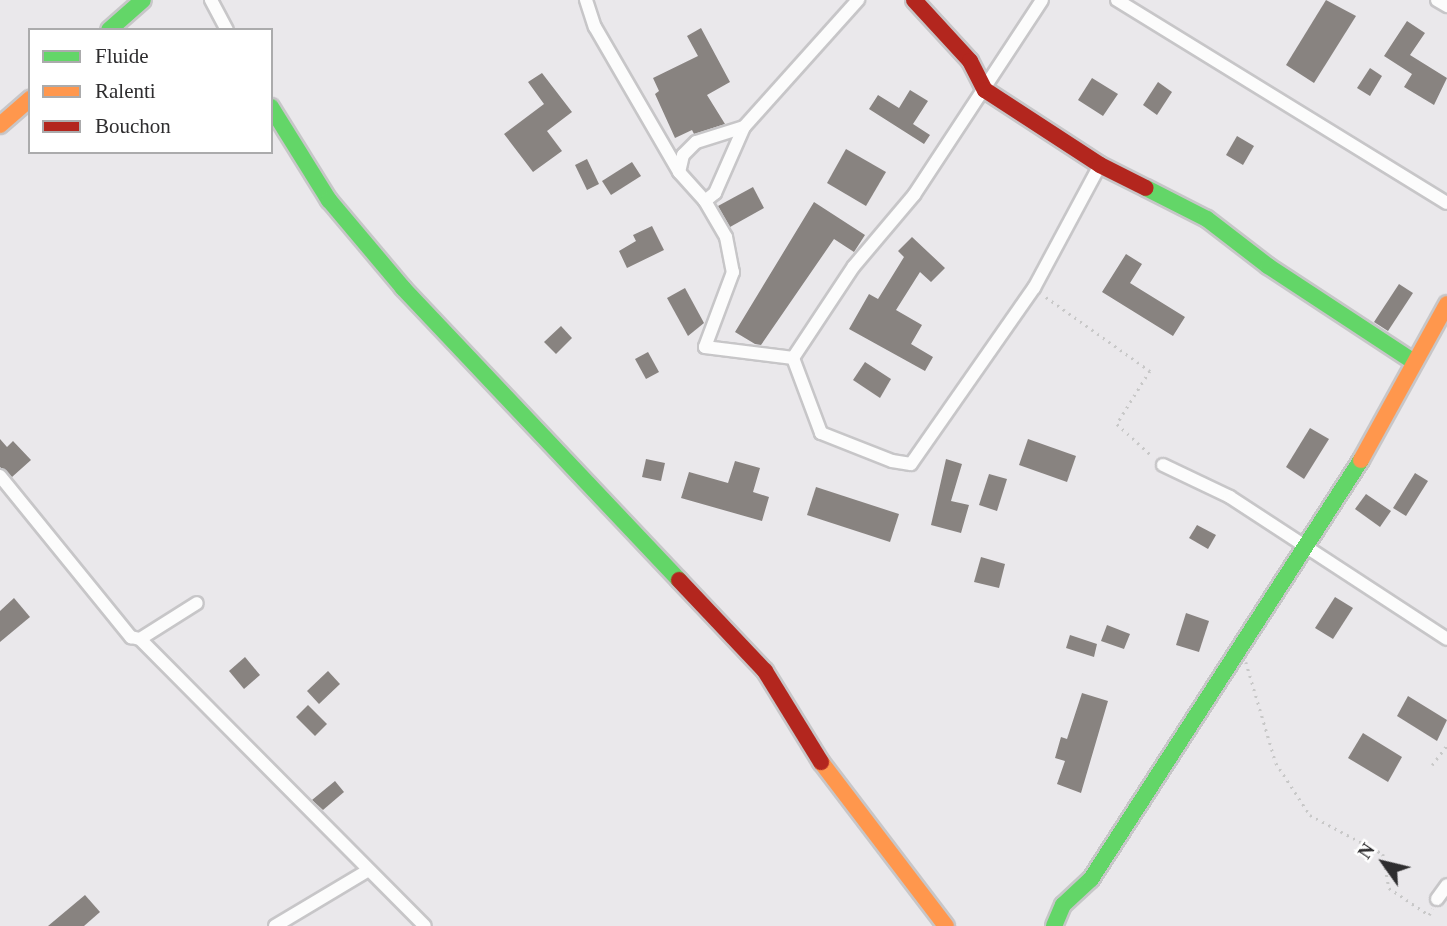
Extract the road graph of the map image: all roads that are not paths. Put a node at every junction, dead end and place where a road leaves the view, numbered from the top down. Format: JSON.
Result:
{"nodes":[{"id":1,"x":143,"y":0,"type":"edge"},
{"id":2,"x":211,"y":0,"type":"edge"},
{"id":3,"x":586,"y":0,"type":"edge"},
{"id":4,"x":858,"y":0,"type":"edge"},
{"id":5,"x":914,"y":0,"type":"edge"},
{"id":6,"x":1042,"y":0,"type":"edge"},
{"id":7,"x":1117,"y":0,"type":"edge"},
{"id":8,"x":1437,"y":0,"type":"edge"},
{"id":9,"x":1447,"y":6,"type":"edge"},
{"id":10,"x":111,"y":28,"type":"edge"},
{"id":11,"x":227,"y":28,"type":"edge"},
{"id":12,"x":985,"y":90,"type":"junction"},
{"id":13,"x":28,"y":101,"type":"edge"},
{"id":14,"x":273,"y":110,"type":"edge"},
{"id":15,"x":0,"y":125,"type":"edge"},
{"id":16,"x":744,"y":127,"type":"junction"},
{"id":17,"x":1100,"y":165,"type":"junction"},
{"id":18,"x":679,"y":172,"type":"junction"},
{"id":19,"x":705,"y":201,"type":"junction"},
{"id":20,"x":1447,"y":203,"type":"edge"},
{"id":21,"x":1447,"y":304,"type":"edge"},
{"id":22,"x":793,"y":358,"type":"junction"},
{"id":23,"x":1414,"y":362,"type":"junction"},
{"id":24,"x":1163,"y":465,"type":"road end"},
{"id":25,"x":0,"y":476,"type":"edge"},
{"id":26,"x":1304,"y":545,"type":"junction"},
{"id":27,"x":197,"y":603,"type":"dead end"},
{"id":28,"x":140,"y":639,"type":"junction"},
{"id":29,"x":1447,"y":639,"type":"edge"},
{"id":30,"x":367,"y":871,"type":"junction"},
{"id":31,"x":1447,"y":885,"type":"edge"},
{"id":32,"x":1437,"y":899,"type":"road end"},
{"id":33,"x":275,"y":926,"type":"edge"},
{"id":34,"x":425,"y":926,"type":"edge"},
{"id":35,"x":946,"y":926,"type":"edge"},
{"id":36,"x":1054,"y":926,"type":"edge"}],
"edges":[{"from":1,"to":10,"type":"street"},
{"from":2,"to":11,"type":"street"},
{"from":3,"to":18,"type":"street"},
{"from":4,"to":16,"type":"street"},
{"from":5,"to":12,"type":"street"},
{"from":6,"to":12,"type":"street"},
{"from":7,"to":20,"type":"street"},
{"from":8,"to":9,"type":"street"},
{"from":12,"to":17,"type":"street"},
{"from":12,"to":22,"type":"street"},
{"from":13,"to":15,"type":"street"},
{"from":14,"to":35,"type":"street"},
{"from":16,"to":18,"type":"street"},
{"from":16,"to":19,"type":"street"},
{"from":17,"to":22,"type":"street"},
{"from":17,"to":23,"type":"street"},
{"from":18,"to":19,"type":"street"},
{"from":19,"to":22,"type":"street"},
{"from":21,"to":23,"type":"street"},
{"from":23,"to":26,"type":"street"},
{"from":24,"to":26,"type":"street"},
{"from":25,"to":28,"type":"street"},
{"from":26,"to":29,"type":"street"},
{"from":26,"to":36,"type":"street"},
{"from":27,"to":28,"type":"street"},
{"from":28,"to":30,"type":"street"},
{"from":30,"to":33,"type":"street"},
{"from":30,"to":34,"type":"street"},
{"from":31,"to":32,"type":"street"}]}
